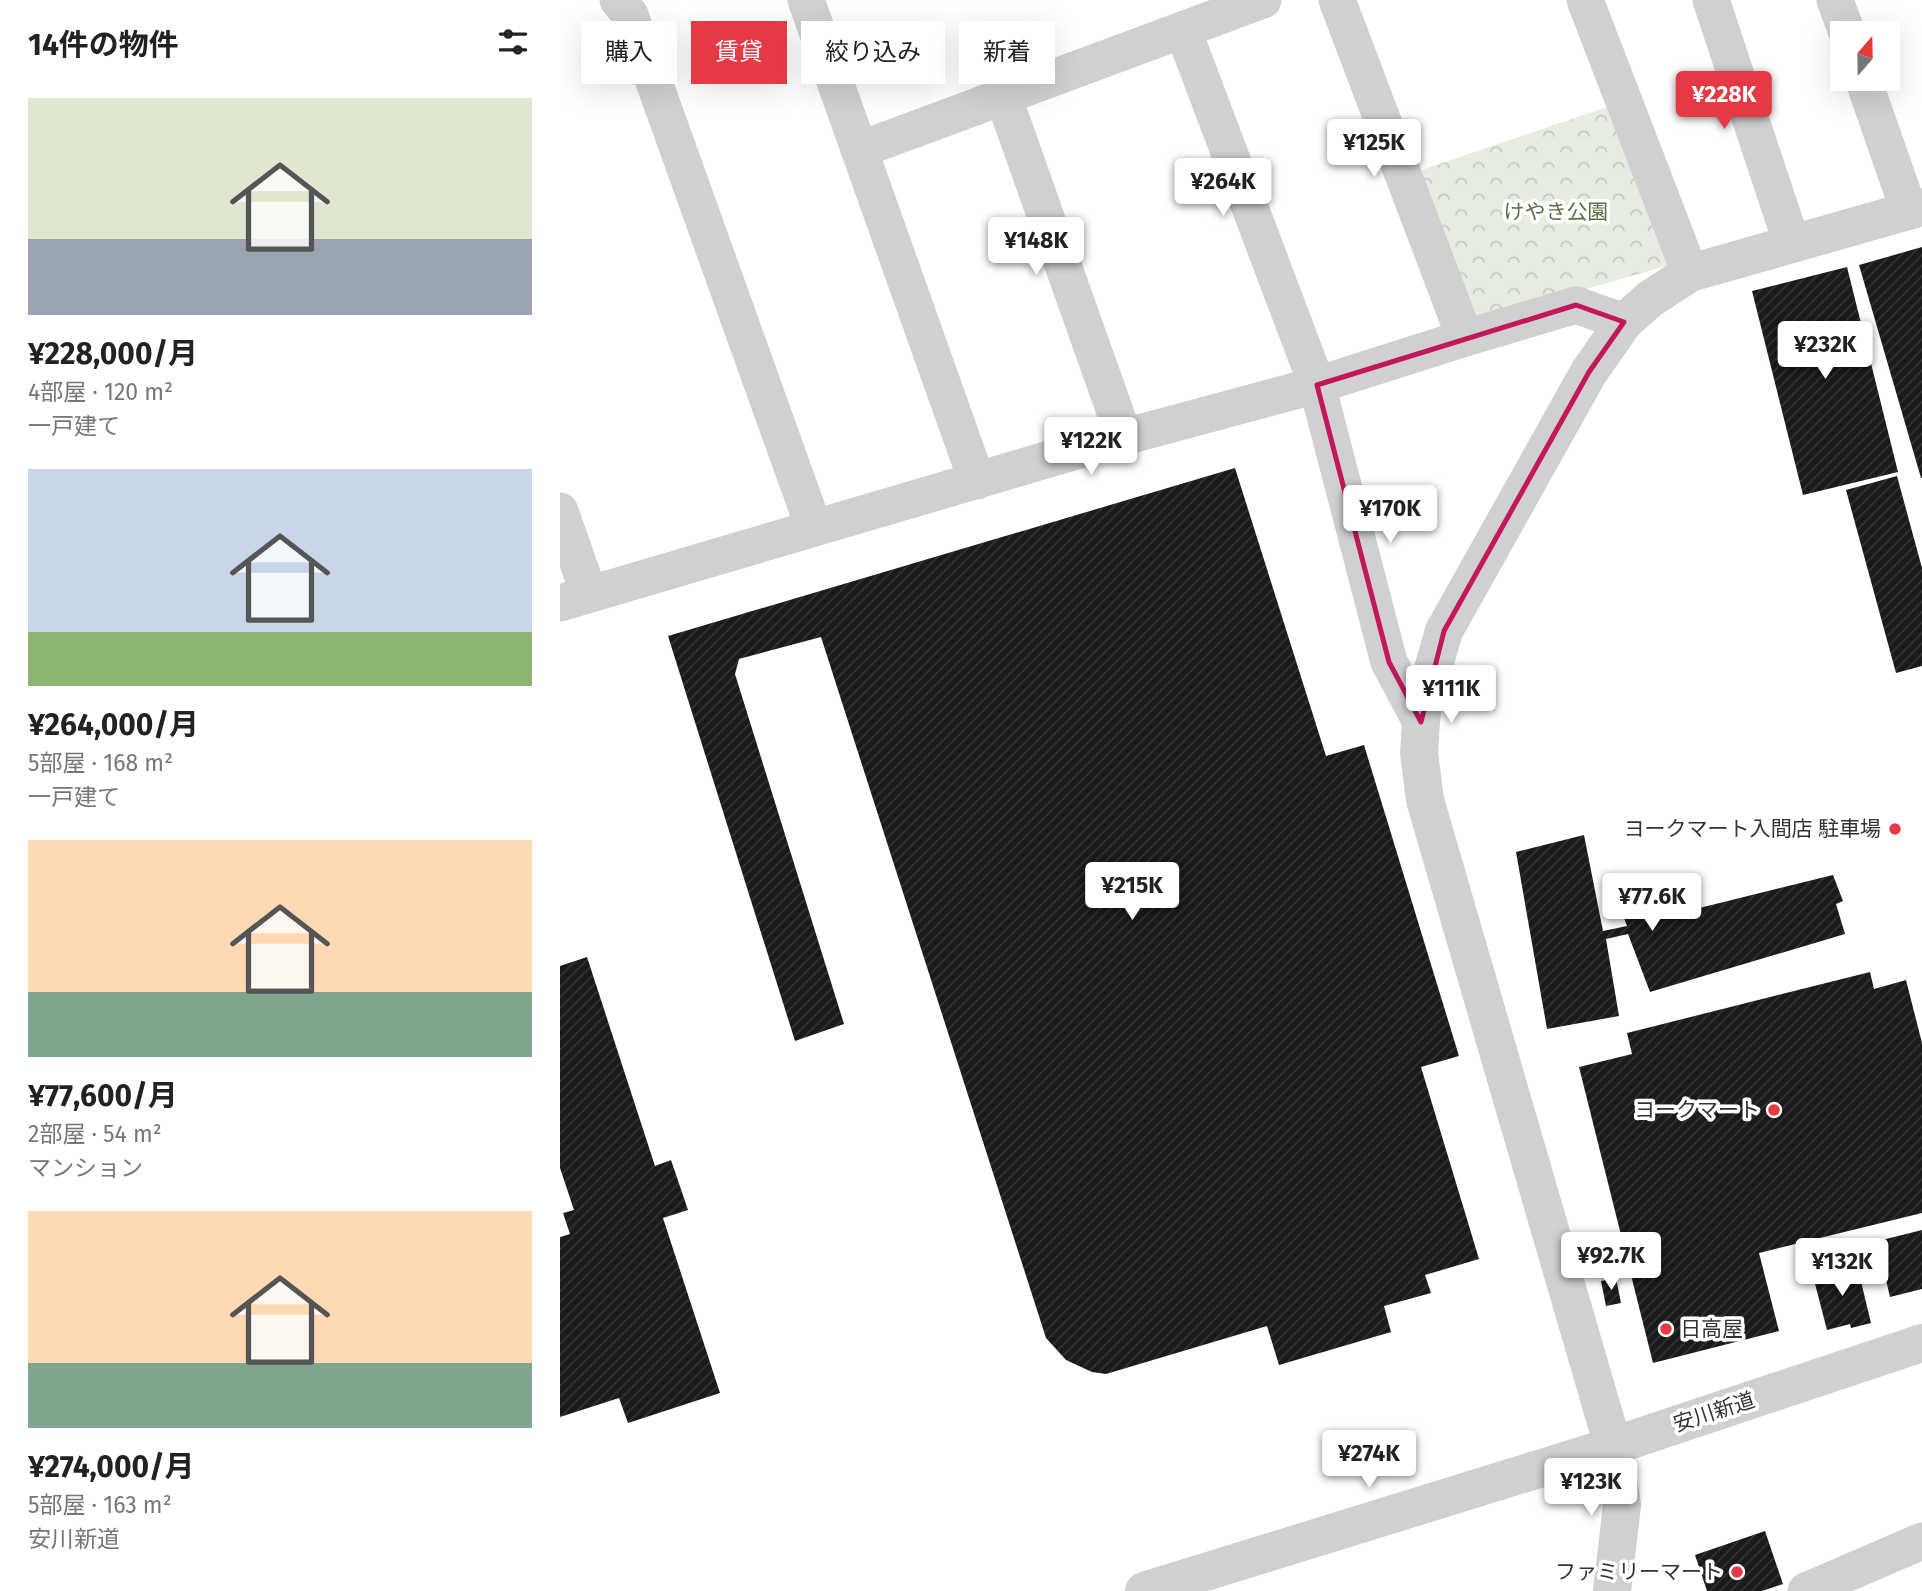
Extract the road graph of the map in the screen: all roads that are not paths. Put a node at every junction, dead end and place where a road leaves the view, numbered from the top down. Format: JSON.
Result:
{"nodes":[{"id":1,"x":618,"y":0,"type":"edge"},
{"id":2,"x":806,"y":0,"type":"edge"},
{"id":3,"x":1263,"y":0,"type":"edge"},
{"id":4,"x":1337,"y":0,"type":"edge"},
{"id":5,"x":1585,"y":0,"type":"edge"},
{"id":6,"x":1711,"y":0,"type":"edge"},
{"id":7,"x":1835,"y":0,"type":"edge"},
{"id":8,"x":1843,"y":21,"type":"edge"},
{"id":9,"x":1183,"y":30,"type":"junction"},
{"id":10,"x":1868,"y":91,"type":"edge"},
{"id":11,"x":1003,"y":96,"type":"junction"},
{"id":12,"x":859,"y":150,"type":"junction"},
{"id":13,"x":1916,"y":209,"type":"edge"},
{"id":14,"x":1792,"y":244,"type":"junction"},
{"id":15,"x":1690,"y":273,"type":"junction"},
{"id":16,"x":1624,"y":322,"type":"junction"},
{"id":17,"x":1465,"y":338,"type":"junction"},
{"id":18,"x":1317,"y":385,"type":"junction"},
{"id":19,"x":1124,"y":437,"type":"junction"},
{"id":20,"x":977,"y":481,"type":"junction"},
{"id":21,"x":560,"y":511,"type":"edge"},
{"id":22,"x":814,"y":528,"type":"junction"},
{"id":23,"x":575,"y":599,"type":"edge"},
{"id":24,"x":1421,"y":722,"type":"junction"},
{"id":25,"x":1922,"y":1343,"type":"edge"},
{"id":26,"x":1613,"y":1446,"type":"junction"},
{"id":27,"x":1922,"y":1541,"type":"edge"},
{"id":28,"x":1144,"y":1591,"type":"edge"},
{"id":29,"x":1612,"y":1591,"type":"edge"},
{"id":30,"x":1806,"y":1591,"type":"edge"}],
"edges":[{"from":1,"to":22,"type":"street"},
{"from":2,"to":12,"type":"street"},
{"from":3,"to":9,"type":"street"},
{"from":4,"to":17,"type":"street"},
{"from":5,"to":15,"type":"street"},
{"from":6,"to":14,"type":"street"},
{"from":7,"to":8,"type":"street"},
{"from":9,"to":11,"type":"street"},
{"from":9,"to":18,"type":"street"},
{"from":10,"to":13,"type":"street"},
{"from":11,"to":12,"type":"street"},
{"from":11,"to":19,"type":"street"},
{"from":12,"to":20,"type":"street"},
{"from":13,"to":14,"type":"street"},
{"from":14,"to":15,"type":"street"},
{"from":15,"to":16,"type":"street"},
{"from":16,"to":17,"type":"street"},
{"from":16,"to":24,"type":"street"},
{"from":17,"to":18,"type":"street"},
{"from":18,"to":19,"type":"street"},
{"from":18,"to":24,"type":"street"},
{"from":19,"to":20,"type":"street"},
{"from":20,"to":22,"type":"street"},
{"from":21,"to":23,"type":"street"},
{"from":22,"to":23,"type":"street"},
{"from":24,"to":26,"type":"street"},
{"from":25,"to":26,"type":"street","name":"安川新道"},
{"from":26,"to":28,"type":"street","name":"安川新道"},
{"from":26,"to":29,"type":"street"},
{"from":27,"to":30,"type":"street"}]}
